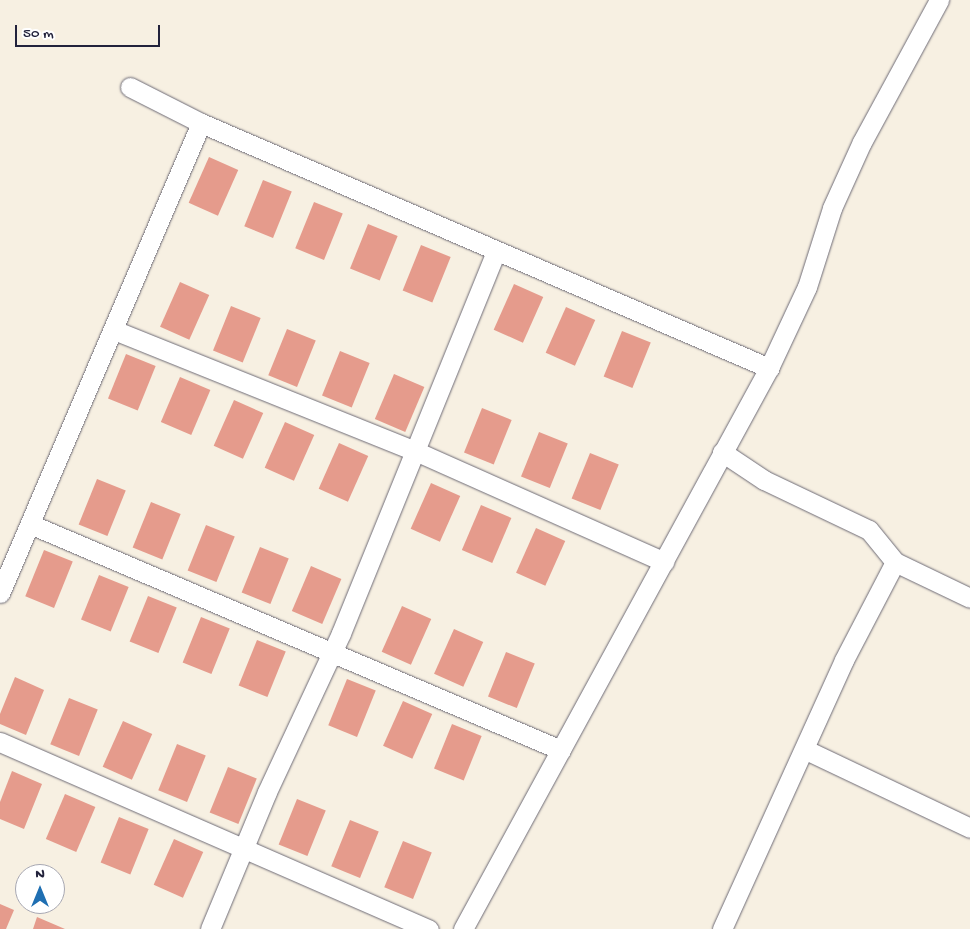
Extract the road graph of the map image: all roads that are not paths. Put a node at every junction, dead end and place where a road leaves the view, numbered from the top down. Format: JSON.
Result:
{"nodes":[{"id":1,"x":939,"y":0,"type":"edge"},
{"id":2,"x":130,"y":87,"type":"dead end"},
{"id":3,"x":201,"y":123,"type":"junction"},
{"id":4,"x":496,"y":251,"type":"junction"},
{"id":5,"x":114,"y":330,"type":"junction"},
{"id":6,"x":769,"y":368,"type":"junction"},
{"id":7,"x":413,"y":450,"type":"junction"},
{"id":8,"x":722,"y":452,"type":"junction"},
{"id":9,"x":30,"y":524,"type":"junction"},
{"id":10,"x":664,"y":562,"type":"junction"},
{"id":11,"x":895,"y":562,"type":"junction"},
{"id":12,"x":0,"y":593,"type":"edge"},
{"id":13,"x":970,"y":598,"type":"edge"},
{"id":14,"x":332,"y":653,"type":"junction"},
{"id":15,"x":0,"y":742,"type":"edge"},
{"id":16,"x":561,"y":750,"type":"junction"},
{"id":17,"x":806,"y":750,"type":"junction"},
{"id":18,"x":970,"y":828,"type":"edge"},
{"id":19,"x":243,"y":850,"type":"junction"},
{"id":20,"x":210,"y":929,"type":"edge"},
{"id":21,"x":429,"y":929,"type":"edge"},
{"id":22,"x":463,"y":929,"type":"edge"},
{"id":23,"x":722,"y":929,"type":"edge"}],
"edges":[{"from":1,"to":6,"type":"street"},
{"from":2,"to":3,"type":"street"},
{"from":3,"to":4,"type":"street"},
{"from":3,"to":5,"type":"street"},
{"from":4,"to":6,"type":"street"},
{"from":4,"to":7,"type":"street"},
{"from":5,"to":7,"type":"street"},
{"from":5,"to":9,"type":"street"},
{"from":6,"to":8,"type":"street"},
{"from":7,"to":10,"type":"street"},
{"from":7,"to":14,"type":"street"},
{"from":8,"to":10,"type":"street"},
{"from":8,"to":11,"type":"street"},
{"from":9,"to":12,"type":"street"},
{"from":9,"to":14,"type":"street"},
{"from":10,"to":16,"type":"street"},
{"from":11,"to":13,"type":"street"},
{"from":11,"to":17,"type":"street"},
{"from":14,"to":16,"type":"street"},
{"from":14,"to":19,"type":"street"},
{"from":15,"to":19,"type":"street"},
{"from":16,"to":22,"type":"street"},
{"from":17,"to":18,"type":"street"},
{"from":17,"to":23,"type":"street"},
{"from":19,"to":20,"type":"street"},
{"from":19,"to":21,"type":"street"}]}
